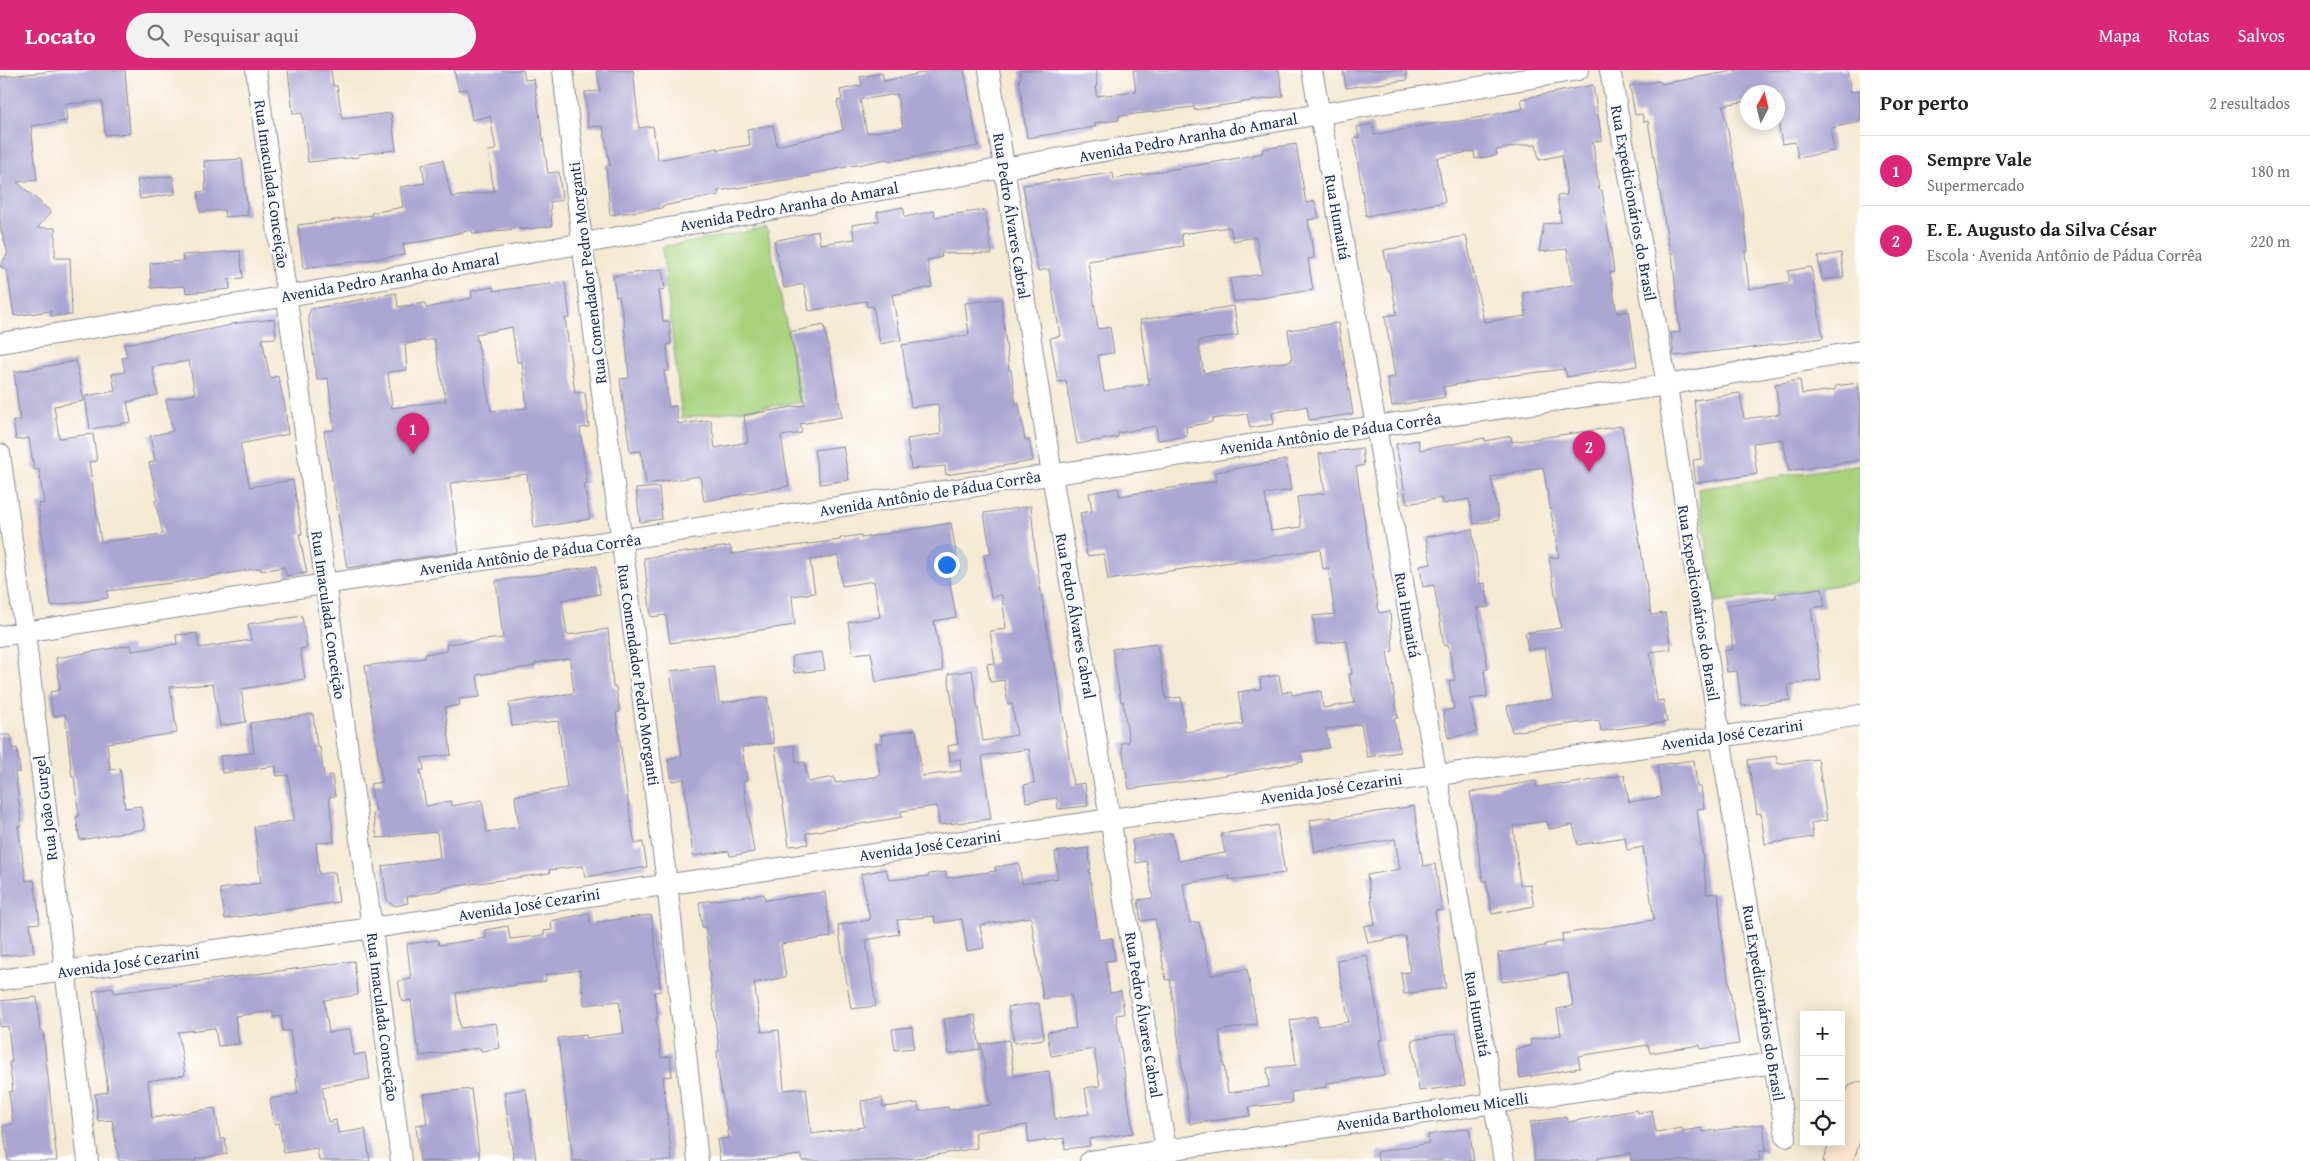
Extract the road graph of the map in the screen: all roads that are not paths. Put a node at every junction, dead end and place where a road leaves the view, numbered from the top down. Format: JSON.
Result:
{"nodes":[{"id":1,"x":256,"y":70,"type":"edge"},
{"id":2,"x":563,"y":70,"type":"edge"},
{"id":3,"x":988,"y":70,"type":"edge"},
{"id":4,"x":1312,"y":70,"type":"edge"},
{"id":5,"x":1578,"y":70,"type":"edge"},
{"id":6,"x":1610,"y":70,"type":"edge"},
{"id":7,"x":1320,"y":115,"type":"junction"},
{"id":8,"x":1004,"y":168,"type":"junction"},
{"id":9,"x":582,"y":242,"type":"junction"},
{"id":10,"x":288,"y":296,"type":"junction"},
{"id":11,"x":0,"y":343,"type":"edge"},
{"id":12,"x":1860,"y":351,"type":"edge"},
{"id":13,"x":1667,"y":385,"type":"junction"},
{"id":14,"x":1376,"y":426,"type":"junction"},
{"id":15,"x":0,"y":454,"type":"edge"},
{"id":16,"x":1052,"y":475,"type":"junction"},
{"id":17,"x":621,"y":540,"type":"junction"},
{"id":18,"x":324,"y":584,"type":"junction"},
{"id":19,"x":25,"y":632,"type":"junction"},
{"id":20,"x":0,"y":636,"type":"edge"},
{"id":21,"x":1860,"y":715,"type":"edge"},
{"id":22,"x":1720,"y":737,"type":"junction"},
{"id":23,"x":1435,"y":774,"type":"junction"},
{"id":24,"x":1111,"y":819,"type":"junction"},
{"id":25,"x":667,"y":883,"type":"junction"},
{"id":26,"x":372,"y":928,"type":"junction"},
{"id":27,"x":65,"y":971,"type":"junction"},
{"id":28,"x":0,"y":980,"type":"edge"},
{"id":29,"x":1774,"y":1063,"type":"junction"},
{"id":30,"x":1860,"y":1096,"type":"edge"},
{"id":31,"x":1494,"y":1102,"type":"junction"},
{"id":32,"x":1786,"y":1136,"type":"dead end"},
{"id":33,"x":1167,"y":1155,"type":"edge"},
{"id":34,"x":88,"y":1161,"type":"edge"},
{"id":35,"x":401,"y":1161,"type":"edge"},
{"id":36,"x":698,"y":1161,"type":"edge"},
{"id":37,"x":1090,"y":1161,"type":"edge"},
{"id":38,"x":1504,"y":1161,"type":"edge"},
{"id":39,"x":1838,"y":1161,"type":"edge"}],
"edges":[{"from":1,"to":10,"type":"street","name":"Rua Imaculada Conceição"},
{"from":2,"to":9,"type":"street","name":"Rua Comendador Pedro Morganti"},
{"from":3,"to":8,"type":"street","name":"Rua Pedro Álvares Cabral"},
{"from":4,"to":7,"type":"street","name":"Rua Humaitá"},
{"from":5,"to":7,"type":"street","name":"Avenida Pedro Aranha do Amaral"},
{"from":6,"to":13,"type":"street","name":"Rua Expedicionários do Brasil"},
{"from":7,"to":8,"type":"street","name":"Avenida Pedro Aranha do Amaral"},
{"from":7,"to":14,"type":"street","name":"Rua Humaitá"},
{"from":8,"to":9,"type":"street","name":"Avenida Pedro Aranha do Amaral"},
{"from":8,"to":16,"type":"street","name":"Rua Pedro Álvares Cabral"},
{"from":9,"to":10,"type":"street","name":"Avenida Pedro Aranha do Amaral"},
{"from":9,"to":17,"type":"street","name":"Rua Comendador Pedro Morganti"},
{"from":10,"to":11,"type":"street","name":"Avenida Pedro Aranha do Amaral"},
{"from":10,"to":18,"type":"street","name":"Rua Imaculada Conceição"},
{"from":12,"to":13,"type":"street","name":"Avenida Antônio de Pádua Corrêa"},
{"from":13,"to":14,"type":"street","name":"Avenida Antônio de Pádua Corrêa"},
{"from":13,"to":22,"type":"street","name":"Rua Expedicionários do Brasil"},
{"from":14,"to":16,"type":"street","name":"Avenida Antônio de Pádua Corrêa"},
{"from":14,"to":23,"type":"street","name":"Rua Humaitá"},
{"from":15,"to":19,"type":"street","name":"Rua João Gurgel"},
{"from":16,"to":17,"type":"street","name":"Avenida Antônio de Pádua Corrêa"},
{"from":16,"to":24,"type":"street","name":"Rua Pedro Álvares Cabral"},
{"from":17,"to":18,"type":"street","name":"Avenida Antônio de Pádua Corrêa"},
{"from":17,"to":25,"type":"street","name":"Rua Comendador Pedro Morganti"},
{"from":18,"to":19,"type":"street","name":"Avenida Antônio de Pádua Corrêa"},
{"from":18,"to":26,"type":"street","name":"Rua Imaculada Conceição"},
{"from":19,"to":20,"type":"street","name":"Avenida Antônio de Pádua Corrêa"},
{"from":19,"to":27,"type":"street","name":"Rua João Gurgel"},
{"from":21,"to":22,"type":"street","name":"Avenida José Cezarini"},
{"from":22,"to":23,"type":"street","name":"Avenida José Cezarini"},
{"from":22,"to":29,"type":"street","name":"Rua Expedicionários do Brasil"},
{"from":23,"to":24,"type":"street","name":"Avenida José Cezarini"},
{"from":23,"to":31,"type":"street","name":"Rua Humaitá"},
{"from":24,"to":25,"type":"street","name":"Avenida José Cezarini"},
{"from":24,"to":33,"type":"street","name":"Rua Pedro Álvares Cabral"},
{"from":25,"to":26,"type":"street","name":"Avenida José Cezarini"},
{"from":25,"to":36,"type":"street","name":"Rua Comendador Pedro Morganti"},
{"from":26,"to":27,"type":"street","name":"Avenida José Cezarini"},
{"from":26,"to":35,"type":"street","name":"Rua Imaculada Conceição"},
{"from":27,"to":28,"type":"street","name":"Avenida José Cezarini"},
{"from":27,"to":34,"type":"street","name":"Rua João Gurgel"},
{"from":29,"to":31,"type":"street","name":"Avenida Bartholomeu Micelli"},
{"from":29,"to":32,"type":"street","name":"Rua Expedicionários do Brasil"},
{"from":30,"to":39,"type":"street"},
{"from":31,"to":33,"type":"street","name":"Avenida Bartholomeu Micelli"},
{"from":31,"to":38,"type":"street","name":"Rua Humaitá"},
{"from":33,"to":37,"type":"street","name":"Avenida Bartholomeu Micelli"}]}
